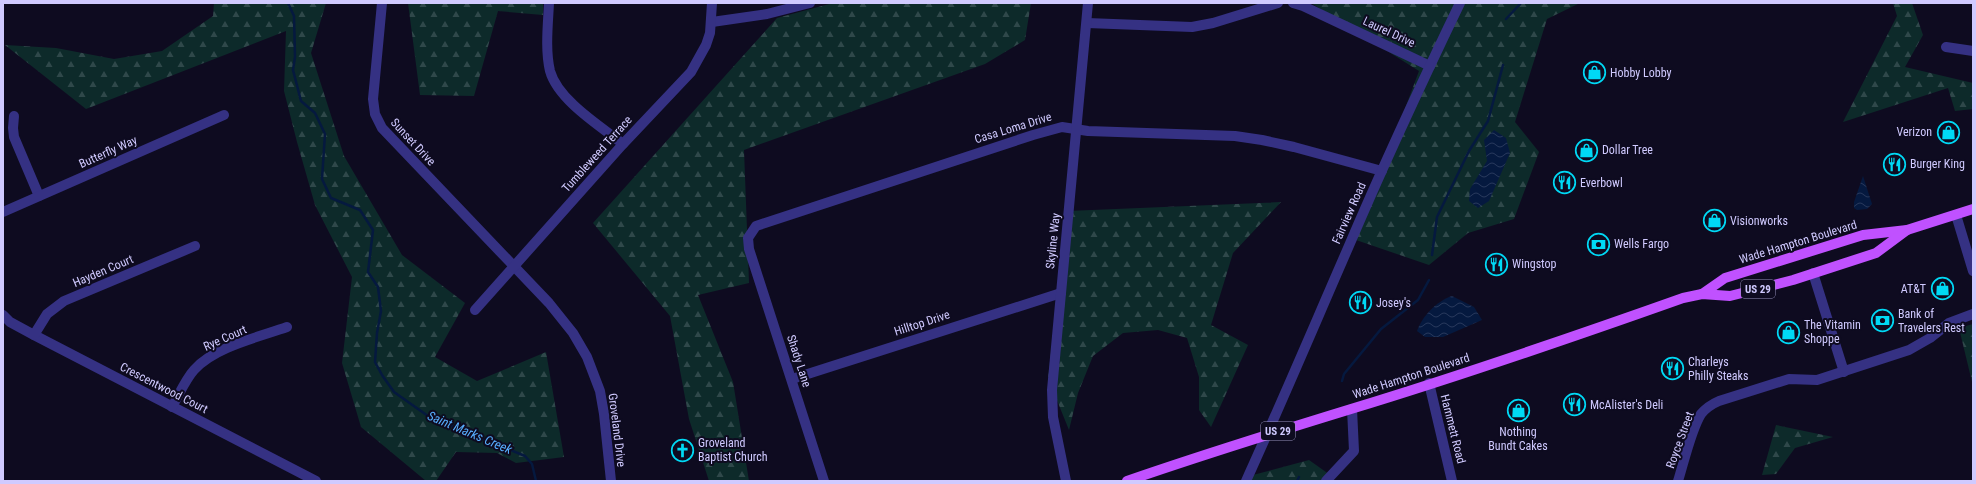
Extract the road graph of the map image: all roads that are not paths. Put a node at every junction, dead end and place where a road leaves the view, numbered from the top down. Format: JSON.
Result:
{"nodes":[{"id":1,"x":382,"y":3,"type":"edge"},
{"id":2,"x":549,"y":3,"type":"edge"},
{"id":3,"x":712,"y":3,"type":"edge"},
{"id":4,"x":810,"y":3,"type":"edge"},
{"id":5,"x":1088,"y":3,"type":"edge"},
{"id":6,"x":1278,"y":3,"type":"edge"},
{"id":7,"x":1293,"y":3,"type":"edge"},
{"id":8,"x":1460,"y":3,"type":"edge"},
{"id":9,"x":712,"y":22,"type":"junction"},
{"id":10,"x":1087,"y":23,"type":"junction"},
{"id":11,"x":1946,"y":47,"type":"dead end"},
{"id":12,"x":1973,"y":51,"type":"edge"},
{"id":13,"x":1430,"y":66,"type":"junction"},
{"id":14,"x":224,"y":115,"type":"dead end"},
{"id":15,"x":14,"y":116,"type":"dead end"},
{"id":16,"x":1077,"y":129,"type":"junction"},
{"id":17,"x":623,"y":144,"type":"junction"},
{"id":18,"x":1382,"y":171,"type":"junction"},
{"id":19,"x":39,"y":196,"type":"junction"},
{"id":20,"x":1973,"y":209,"type":"edge"},
{"id":21,"x":3,"y":212,"type":"edge"},
{"id":22,"x":1956,"y":215,"type":"junction"},
{"id":23,"x":1907,"y":230,"type":"junction"},
{"id":24,"x":195,"y":246,"type":"dead end"},
{"id":25,"x":749,"y":249,"type":"joint"},
{"id":26,"x":513,"y":267,"type":"junction"},
{"id":27,"x":1973,"y":271,"type":"edge"},
{"id":28,"x":1813,"y":273,"type":"junction"},
{"id":29,"x":1061,"y":293,"type":"junction"},
{"id":30,"x":1702,"y":294,"type":"junction"},
{"id":31,"x":475,"y":310,"type":"dead end"},
{"id":32,"x":1973,"y":314,"type":"edge"},
{"id":33,"x":3,"y":315,"type":"edge"},
{"id":34,"x":287,"y":327,"type":"dead end"},
{"id":35,"x":34,"y":336,"type":"junction"},
{"id":36,"x":1844,"y":372,"type":"junction"},
{"id":37,"x":792,"y":379,"type":"junction"},
{"id":38,"x":1429,"y":383,"type":"junction"},
{"id":39,"x":172,"y":407,"type":"junction"},
{"id":40,"x":1352,"y":409,"type":"junction"},
{"id":41,"x":1265,"y":435,"type":"junction"},
{"id":42,"x":316,"y":481,"type":"edge"},
{"id":43,"x":610,"y":481,"type":"edge"},
{"id":44,"x":824,"y":481,"type":"edge"},
{"id":45,"x":1066,"y":481,"type":"edge"},
{"id":46,"x":1127,"y":481,"type":"edge"},
{"id":47,"x":1246,"y":481,"type":"edge"},
{"id":48,"x":1326,"y":481,"type":"edge"},
{"id":49,"x":1452,"y":481,"type":"edge"},
{"id":50,"x":1678,"y":481,"type":"edge"}],
"edges":[{"from":1,"to":26,"type":"street","name":"Sunset Drive"},
{"from":2,"to":17,"type":"street"},
{"from":3,"to":9,"type":"street","name":"Tumbleweed Terrace"},
{"from":4,"to":9,"type":"street"},
{"from":5,"to":10,"type":"street","name":"Skyline Way"},
{"from":6,"to":10,"type":"street"},
{"from":7,"to":13,"type":"street","name":"Laurel Drive"},
{"from":8,"to":13,"type":"street","name":"Fairview Road"},
{"from":9,"to":17,"type":"street","name":"Tumbleweed Terrace"},
{"from":10,"to":16,"type":"street","name":"Skyline Way"},
{"from":11,"to":12,"type":"street"},
{"from":13,"to":18,"type":"street","name":"Fairview Road"},
{"from":14,"to":19,"type":"street","name":"Butterfly Way"},
{"from":15,"to":19,"type":"street"},
{"from":16,"to":18,"type":"street","name":"Casa Loma Drive"},
{"from":16,"to":25,"type":"street","name":"Casa Loma Drive"},
{"from":16,"to":29,"type":"street","name":"Skyline Way"},
{"from":17,"to":26,"type":"street","name":"Tumbleweed Terrace"},
{"from":18,"to":41,"type":"street","name":"Fairview Road"},
{"from":19,"to":21,"type":"street","name":"Butterfly Way"},
{"from":20,"to":22,"type":"main road","name":"Wade Hampton Boulevard","number":"US 29"},
{"from":22,"to":23,"type":"main road","name":"Wade Hampton Boulevard","number":"US 29"},
{"from":22,"to":27,"type":"street"},
{"from":23,"to":28,"type":"main road","name":"Wade Hampton Boulevard","number":"US 29"},
{"from":23,"to":30,"type":"main road","name":"Wade Hampton Boulevard","number":"US 29"},
{"from":24,"to":35,"type":"street","name":"Hayden Court"},
{"from":25,"to":37,"type":"street","name":"Shady Lane"},
{"from":26,"to":31,"type":"street","name":"Tumbleweed Terrace"},
{"from":26,"to":43,"type":"street","name":"Groveland Drive"},
{"from":28,"to":30,"type":"main road","name":"Wade Hampton Boulevard","number":"US 29"},
{"from":28,"to":36,"type":"street"},
{"from":29,"to":37,"type":"street","name":"Hilltop Drive"},
{"from":29,"to":45,"type":"street","name":"Skyline Way"},
{"from":30,"to":38,"type":"main road","name":"Wade Hampton Boulevard","number":"US 29"},
{"from":32,"to":36,"type":"street","name":"Royce Street"},
{"from":33,"to":35,"type":"street","name":"Crescentwood Court"},
{"from":34,"to":39,"type":"street","name":"Rye Court"},
{"from":35,"to":39,"type":"street","name":"Crescentwood Court"},
{"from":36,"to":50,"type":"street","name":"Royce Street"},
{"from":37,"to":44,"type":"street","name":"Shady Lane"},
{"from":38,"to":40,"type":"main road","name":"Wade Hampton Boulevard","number":"US 29"},
{"from":38,"to":49,"type":"street","name":"Hammett Road"},
{"from":39,"to":42,"type":"street","name":"Crescentwood Court"},
{"from":40,"to":41,"type":"main road","name":"Wade Hampton Boulevard","number":"US 29"},
{"from":40,"to":48,"type":"street"},
{"from":41,"to":46,"type":"main road","name":"Wade Hampton Boulevard","number":"US 29"},
{"from":41,"to":47,"type":"street","name":"Fairview Road"}]}
